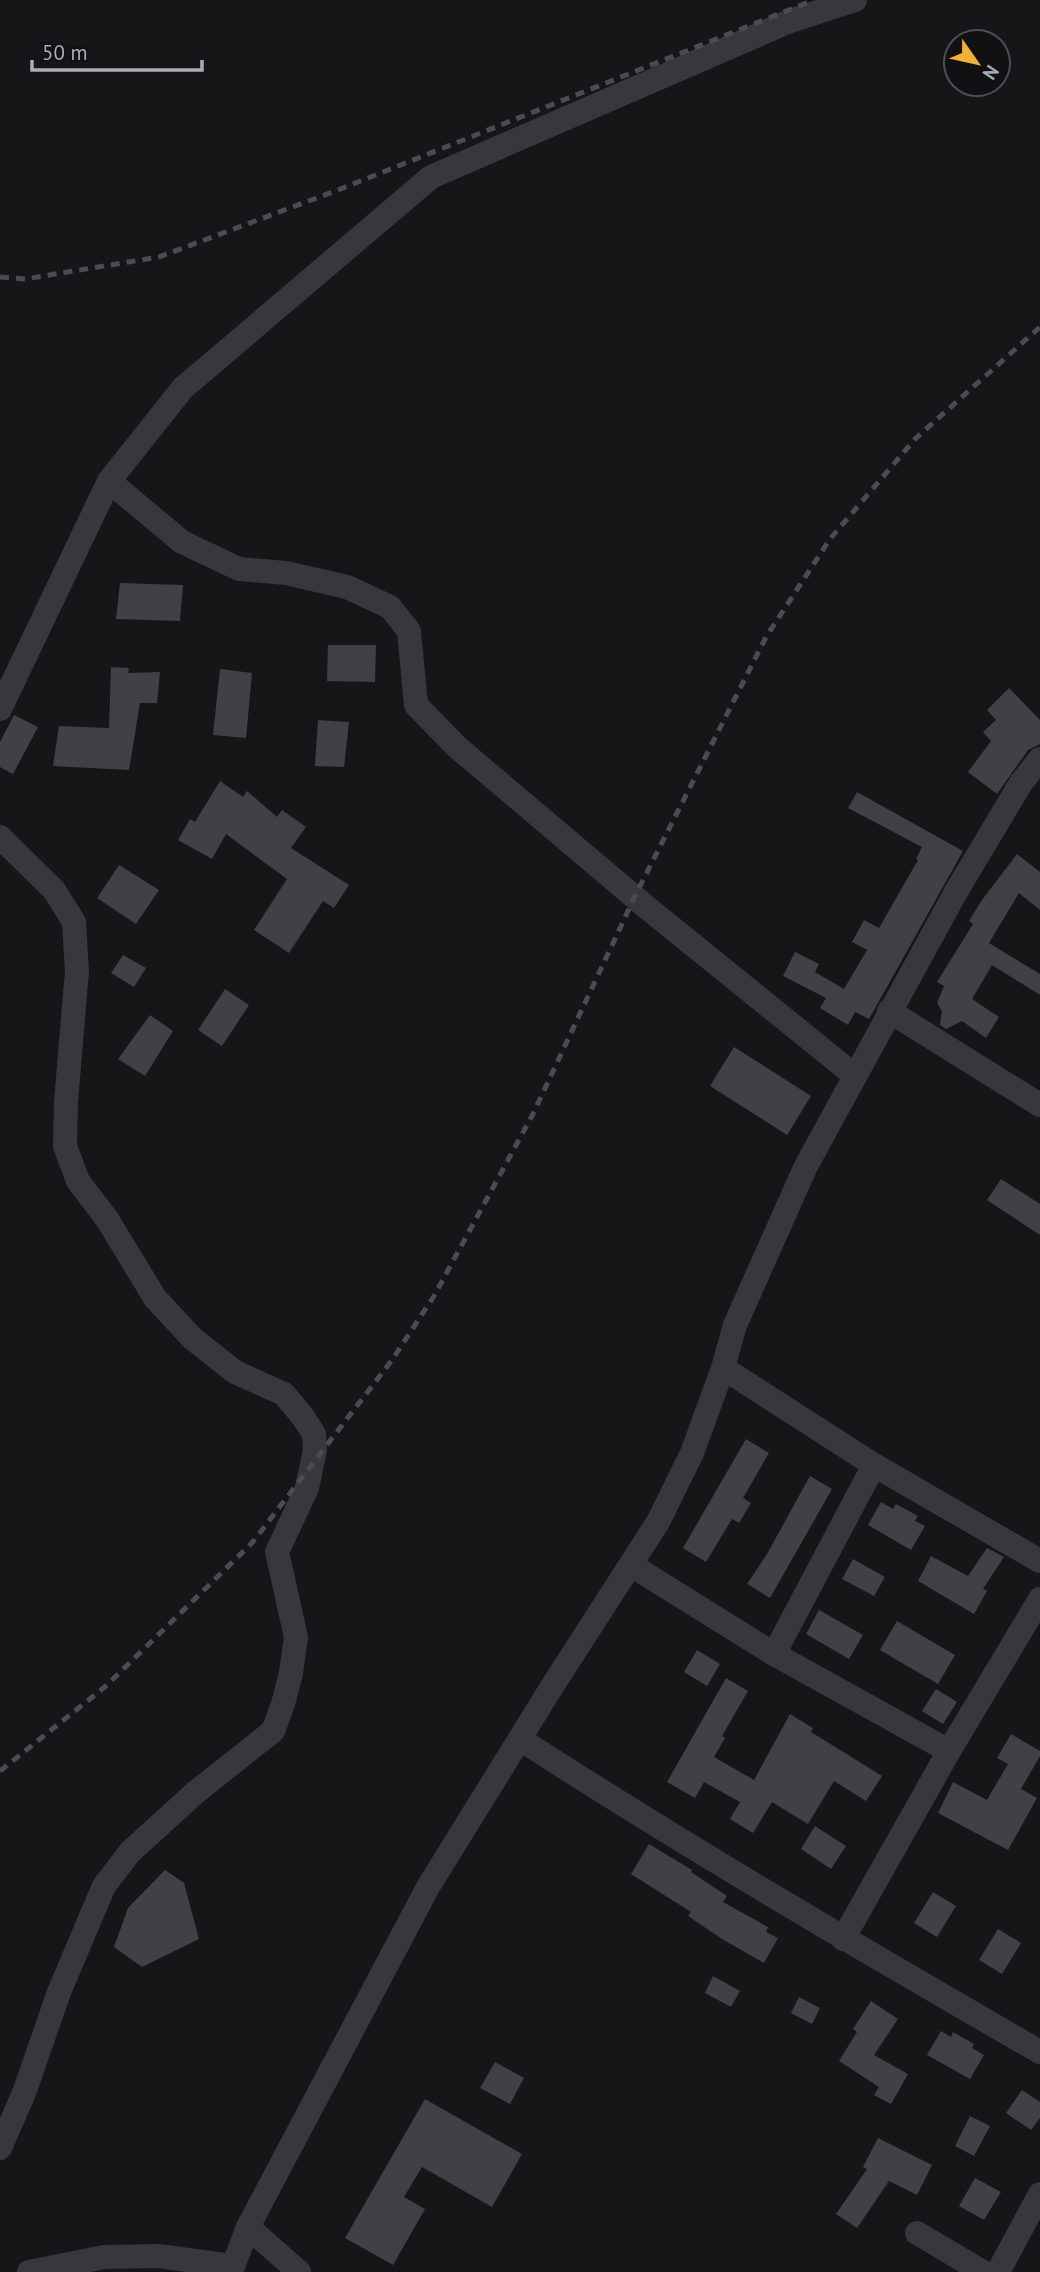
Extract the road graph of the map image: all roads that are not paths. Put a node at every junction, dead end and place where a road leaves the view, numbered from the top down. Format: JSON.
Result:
{"nodes":[{"id":1,"x":855,"y":0,"type":"edge"},
{"id":2,"x":109,"y":481,"type":"junction"},
{"id":3,"x":0,"y":709,"type":"edge"},
{"id":4,"x":1040,"y":759,"type":"edge"},
{"id":5,"x":0,"y":837,"type":"edge"},
{"id":6,"x":889,"y":1011,"type":"junction"},
{"id":7,"x":854,"y":1075,"type":"junction"},
{"id":8,"x":1040,"y":1105,"type":"edge"},
{"id":9,"x":723,"y":1368,"type":"junction"},
{"id":10,"x":874,"y":1465,"type":"junction"},
{"id":11,"x":1040,"y":1561,"type":"edge"},
{"id":12,"x":631,"y":1565,"type":"junction"},
{"id":13,"x":1040,"y":1599,"type":"edge"},
{"id":14,"x":774,"y":1654,"type":"junction"},
{"id":15,"x":520,"y":1739,"type":"junction"},
{"id":16,"x":949,"y":1751,"type":"junction"},
{"id":17,"x":843,"y":1939,"type":"junction"},
{"id":18,"x":1037,"y":2044,"type":"edge"},
{"id":19,"x":0,"y":2148,"type":"edge"},
{"id":20,"x":1040,"y":2194,"type":"edge"},
{"id":21,"x":248,"y":2227,"type":"junction"},
{"id":22,"x":917,"y":2233,"type":"dead end"},
{"id":23,"x":232,"y":2269,"type":"edge"},
{"id":24,"x":29,"y":2272,"type":"edge"},
{"id":25,"x":299,"y":2272,"type":"edge"},
{"id":26,"x":983,"y":2272,"type":"edge"},
{"id":27,"x":998,"y":2272,"type":"edge"}],
"edges":[{"from":1,"to":2,"type":"street"},
{"from":2,"to":3,"type":"street"},
{"from":2,"to":7,"type":"street"},
{"from":4,"to":6,"type":"street"},
{"from":5,"to":19,"type":"street"},
{"from":6,"to":7,"type":"street"},
{"from":6,"to":8,"type":"street"},
{"from":7,"to":9,"type":"street"},
{"from":9,"to":10,"type":"street"},
{"from":9,"to":12,"type":"street"},
{"from":10,"to":11,"type":"street"},
{"from":10,"to":14,"type":"street"},
{"from":12,"to":14,"type":"street"},
{"from":12,"to":15,"type":"street"},
{"from":13,"to":16,"type":"street"},
{"from":14,"to":16,"type":"street"},
{"from":15,"to":17,"type":"street"},
{"from":15,"to":21,"type":"street"},
{"from":16,"to":17,"type":"street"},
{"from":17,"to":18,"type":"street"},
{"from":20,"to":27,"type":"street"},
{"from":21,"to":23,"type":"street"},
{"from":21,"to":25,"type":"street"},
{"from":22,"to":26,"type":"street"},
{"from":23,"to":24,"type":"street"}]}
